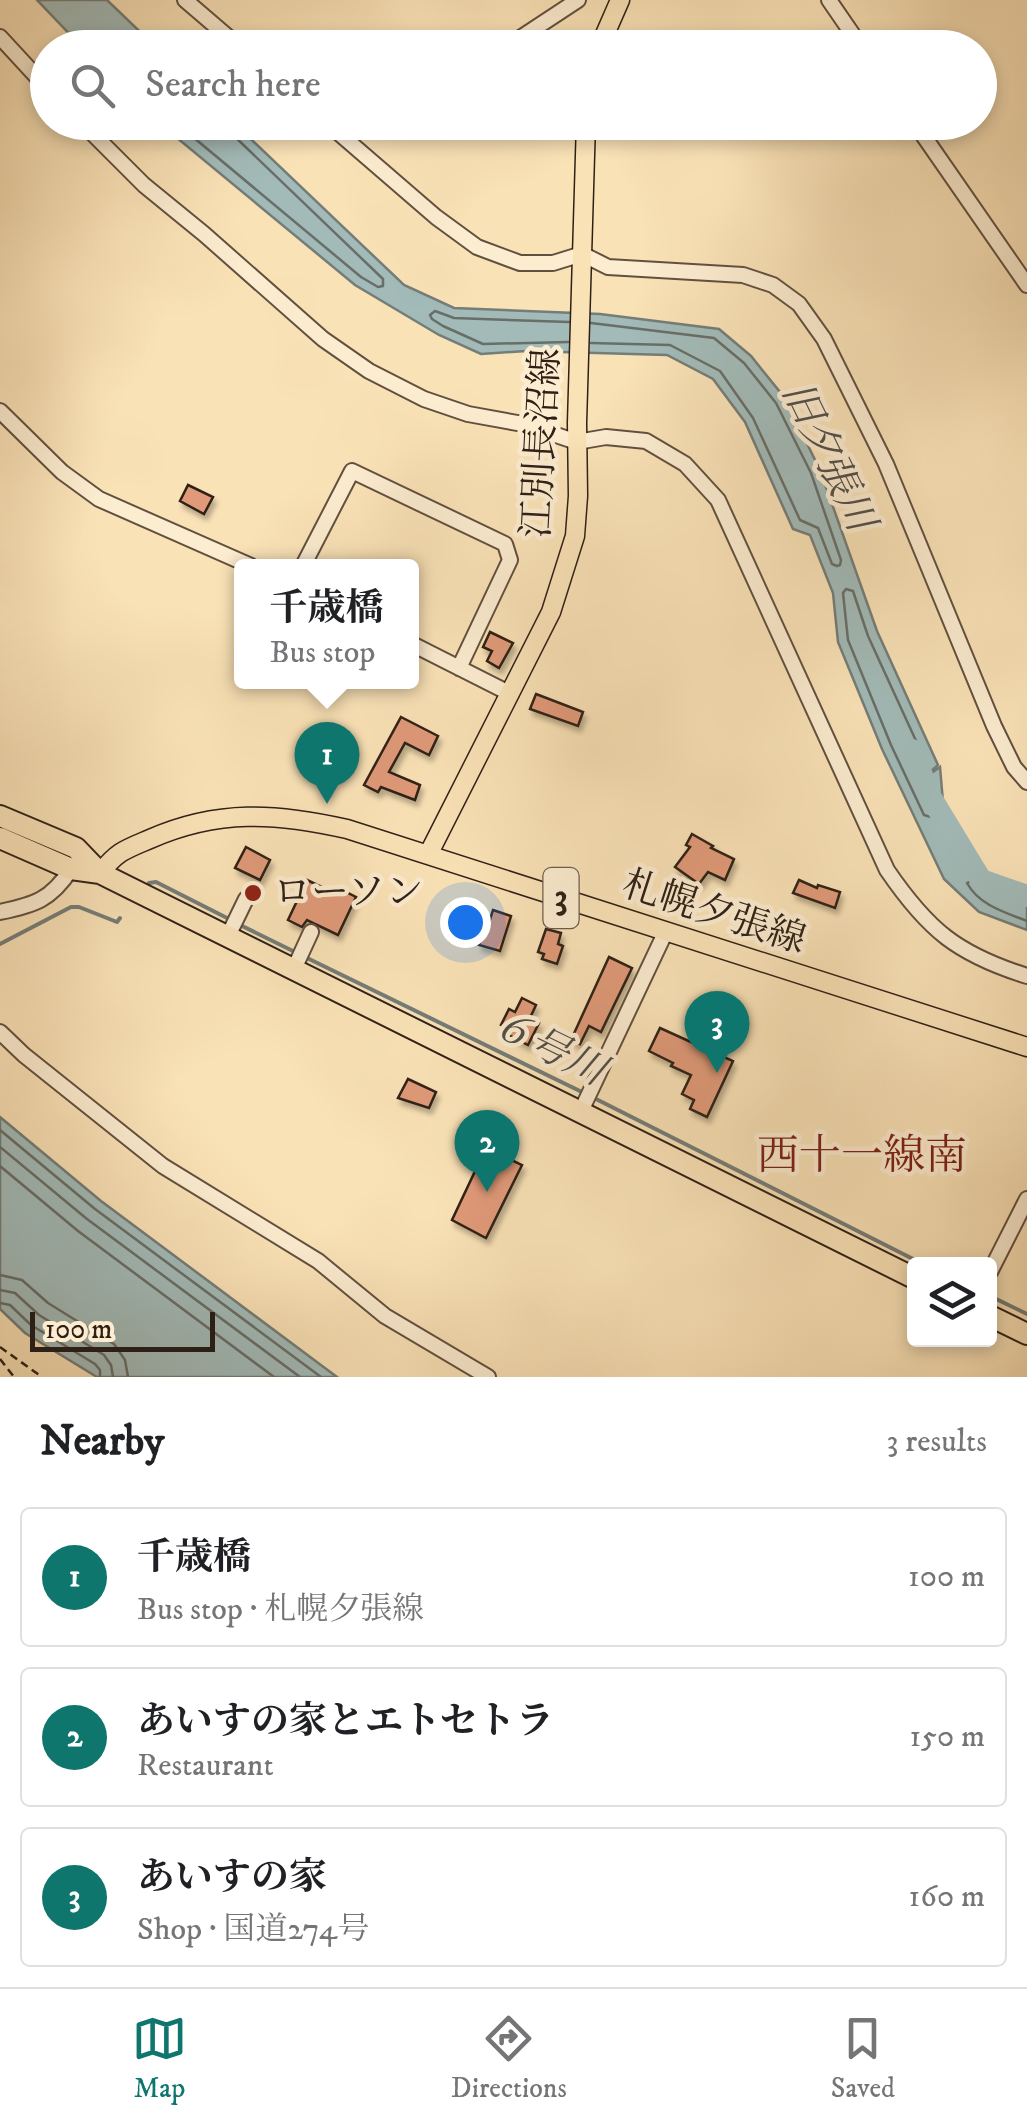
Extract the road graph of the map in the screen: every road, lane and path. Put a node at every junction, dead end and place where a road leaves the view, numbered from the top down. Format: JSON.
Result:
{"nodes":[{"id":1,"x":185,"y":0,"type":"edge"},
{"id":2,"x":578,"y":0,"type":"edge"},
{"id":3,"x":620,"y":0,"type":"edge"},
{"id":4,"x":830,"y":0,"type":"edge"},
{"id":5,"x":220,"y":30,"type":"edge"},
{"id":6,"x":532,"y":30,"type":"edge"},
{"id":7,"x":607,"y":30,"type":"edge"},
{"id":8,"x":850,"y":30,"type":"edge"},
{"id":9,"x":0,"y":37,"type":"edge"},
{"id":10,"x":30,"y":70,"type":"edge"},
{"id":11,"x":99,"y":140,"type":"edge"},
{"id":12,"x":347,"y":140,"type":"edge"},
{"id":13,"x":585,"y":140,"type":"edge"},
{"id":14,"x":927,"y":140,"type":"edge"},
{"id":15,"x":582,"y":254,"type":"junction"},
{"id":16,"x":1027,"y":284,"type":"edge"},
{"id":17,"x":0,"y":411,"type":"edge"},
{"id":18,"x":577,"y":442,"type":"junction"},
{"id":19,"x":234,"y":559,"type":"edge"},
{"id":20,"x":307,"y":559,"type":"edge"},
{"id":21,"x":419,"y":648,"type":"edge"},
{"id":22,"x":459,"y":668,"type":"junction"},
{"id":23,"x":512,"y":694,"type":"junction"},
{"id":24,"x":1027,"y":782,"type":"edge"},
{"id":25,"x":0,"y":816,"type":"edge"},
{"id":26,"x":0,"y":838,"type":"edge"},
{"id":27,"x":428,"y":855,"type":"junction"},
{"id":28,"x":71,"y":869,"type":"junction"},
{"id":29,"x":100,"y":874,"type":"junction"},
{"id":30,"x":246,"y":900,"type":"dead end"},
{"id":31,"x":0,"y":912,"type":"edge"},
{"id":32,"x":666,"y":931,"type":"junction"},
{"id":33,"x":311,"y":932,"type":"dead end"},
{"id":34,"x":229,"y":933,"type":"junction"},
{"id":35,"x":295,"y":966,"type":"junction"},
{"id":36,"x":1027,"y":976,"type":"edge"},
{"id":37,"x":0,"y":1032,"type":"edge"},
{"id":38,"x":1027,"y":1047,"type":"edge"},
{"id":39,"x":583,"y":1108,"type":"junction"},
{"id":40,"x":1027,"y":1199,"type":"edge"},
{"id":41,"x":997,"y":1258,"type":"edge"},
{"id":42,"x":907,"y":1274,"type":"edge"},
{"id":43,"x":997,"y":1319,"type":"edge"},
{"id":44,"x":1027,"y":1334,"type":"edge"},
{"id":45,"x":0,"y":1347,"type":"edge"},
{"id":46,"x":0,"y":1359,"type":"edge"},
{"id":47,"x":14,"y":1377,"type":"edge"},
{"id":48,"x":42,"y":1377,"type":"edge"},
{"id":49,"x":488,"y":1377,"type":"edge"}],
"edges":[{"from":1,"to":5,"type":"street"},
{"from":2,"to":6,"type":"street"},
{"from":3,"to":7,"type":"main road"},
{"from":4,"to":8,"type":"street"},
{"from":9,"to":10,"type":"street"},
{"from":11,"to":18,"type":"street"},
{"from":12,"to":15,"type":"street"},
{"from":13,"to":15,"type":"main road","name":"江別長沼線"},
{"from":14,"to":16,"type":"street"},
{"from":15,"to":18,"type":"main road","name":"江別長沼線"},
{"from":15,"to":24,"type":"street"},
{"from":17,"to":19,"type":"street"},
{"from":18,"to":23,"type":"main road","name":"江別長沼線"},
{"from":18,"to":36,"type":"street"},
{"from":20,"to":22,"type":"street"},
{"from":21,"to":22,"type":"street"},
{"from":22,"to":23,"type":"street"},
{"from":23,"to":27,"type":"main road","name":"江別長沼線"},
{"from":25,"to":29,"type":"highway"},
{"from":26,"to":28,"type":"highway"},
{"from":27,"to":29,"type":"main road","name":"札幌夕張線","number":"3"},
{"from":27,"to":32,"type":"main road","name":"札幌夕張線","number":"3"},
{"from":28,"to":29,"type":"highway"},
{"from":28,"to":31,"type":"street"},
{"from":29,"to":34,"type":"highway"},
{"from":30,"to":34,"type":"street"},
{"from":32,"to":38,"type":"main road","name":"札幌夕張線","number":"3"},
{"from":32,"to":39,"type":"street"},
{"from":33,"to":35,"type":"street"},
{"from":34,"to":35,"type":"highway"},
{"from":35,"to":39,"type":"highway"},
{"from":37,"to":49,"type":"street"},
{"from":39,"to":42,"type":"highway"},
{"from":40,"to":41,"type":"street"},
{"from":43,"to":44,"type":"highway"},
{"from":45,"to":48,"type":"path"},
{"from":46,"to":47,"type":"path"}]}
